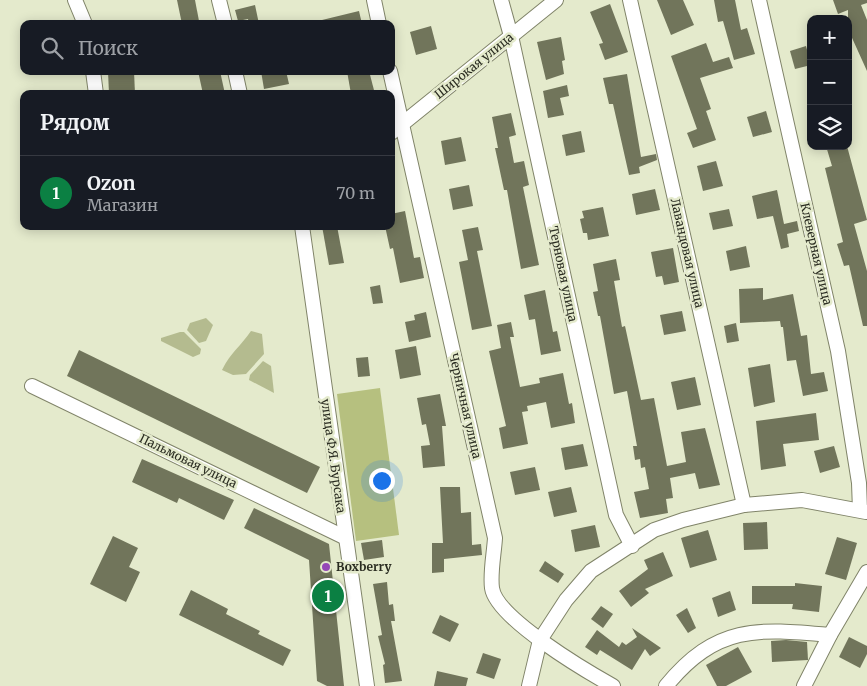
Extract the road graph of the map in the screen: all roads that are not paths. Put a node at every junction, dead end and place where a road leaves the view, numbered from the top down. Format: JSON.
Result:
{"nodes":[{"id":1,"x":75,"y":0,"type":"edge"},
{"id":2,"x":219,"y":0,"type":"edge"},
{"id":3,"x":374,"y":0,"type":"edge"},
{"id":4,"x":500,"y":0,"type":"edge"},
{"id":5,"x":556,"y":0,"type":"edge"},
{"id":6,"x":630,"y":0,"type":"edge"},
{"id":7,"x":759,"y":0,"type":"edge"},
{"id":8,"x":83,"y":20,"type":"edge"},
{"id":9,"x":223,"y":20,"type":"edge"},
{"id":10,"x":378,"y":20,"type":"edge"},
{"id":11,"x":511,"y":36,"type":"junction"},
{"id":12,"x":94,"y":75,"type":"edge"},
{"id":13,"x":236,"y":75,"type":"edge"},
{"id":14,"x":390,"y":75,"type":"edge"},
{"id":15,"x":95,"y":90,"type":"edge"},
{"id":16,"x":239,"y":90,"type":"edge"},
{"id":17,"x":392,"y":90,"type":"edge"},
{"id":18,"x":396,"y":129,"type":"edge"},
{"id":19,"x":303,"y":230,"type":"edge"},
{"id":20,"x":32,"y":386,"type":"dead end"},
{"id":21,"x":744,"y":505,"type":"junction"},
{"id":22,"x":863,"y":511,"type":"edge"},
{"id":23,"x":344,"y":537,"type":"junction"},
{"id":24,"x":632,"y":546,"type":"junction"},
{"id":25,"x":867,"y":572,"type":"edge"},
{"id":26,"x":830,"y":635,"type":"junction"},
{"id":27,"x":540,"y":640,"type":"junction"},
{"id":28,"x":367,"y":686,"type":"edge"},
{"id":29,"x":529,"y":686,"type":"edge"},
{"id":30,"x":613,"y":686,"type":"edge"},
{"id":31,"x":666,"y":686,"type":"edge"},
{"id":32,"x":804,"y":686,"type":"edge"}],
"edges":[{"from":1,"to":8,"type":"street"},
{"from":2,"to":9,"type":"street"},
{"from":3,"to":10,"type":"street"},
{"from":4,"to":11,"type":"street","name":"Терновая улица"},
{"from":5,"to":11,"type":"street","name":"Широкая улица"},
{"from":6,"to":21,"type":"street","name":"Лавандовая улица"},
{"from":7,"to":22,"type":"street","name":"Клеверная улица"},
{"from":11,"to":18,"type":"street","name":"Широкая улица"},
{"from":11,"to":24,"type":"street","name":"Терновая улица"},
{"from":12,"to":15,"type":"street"},
{"from":13,"to":16,"type":"street"},
{"from":14,"to":17,"type":"street","name":"Черничная улица"},
{"from":18,"to":27,"type":"street","name":"Черничная улица"},
{"from":19,"to":23,"type":"street","name":"улица Ф.Я. Бурсака"},
{"from":20,"to":23,"type":"street","name":"Пальмовая улица"},
{"from":21,"to":22,"type":"street"},
{"from":21,"to":24,"type":"street"},
{"from":23,"to":28,"type":"street","name":"улица Ф.Я. Бурсака"},
{"from":24,"to":27,"type":"street"},
{"from":25,"to":26,"type":"street"},
{"from":26,"to":31,"type":"street"},
{"from":26,"to":32,"type":"street"},
{"from":27,"to":29,"type":"street"},
{"from":27,"to":30,"type":"street","name":"Черничная улица"}]}
